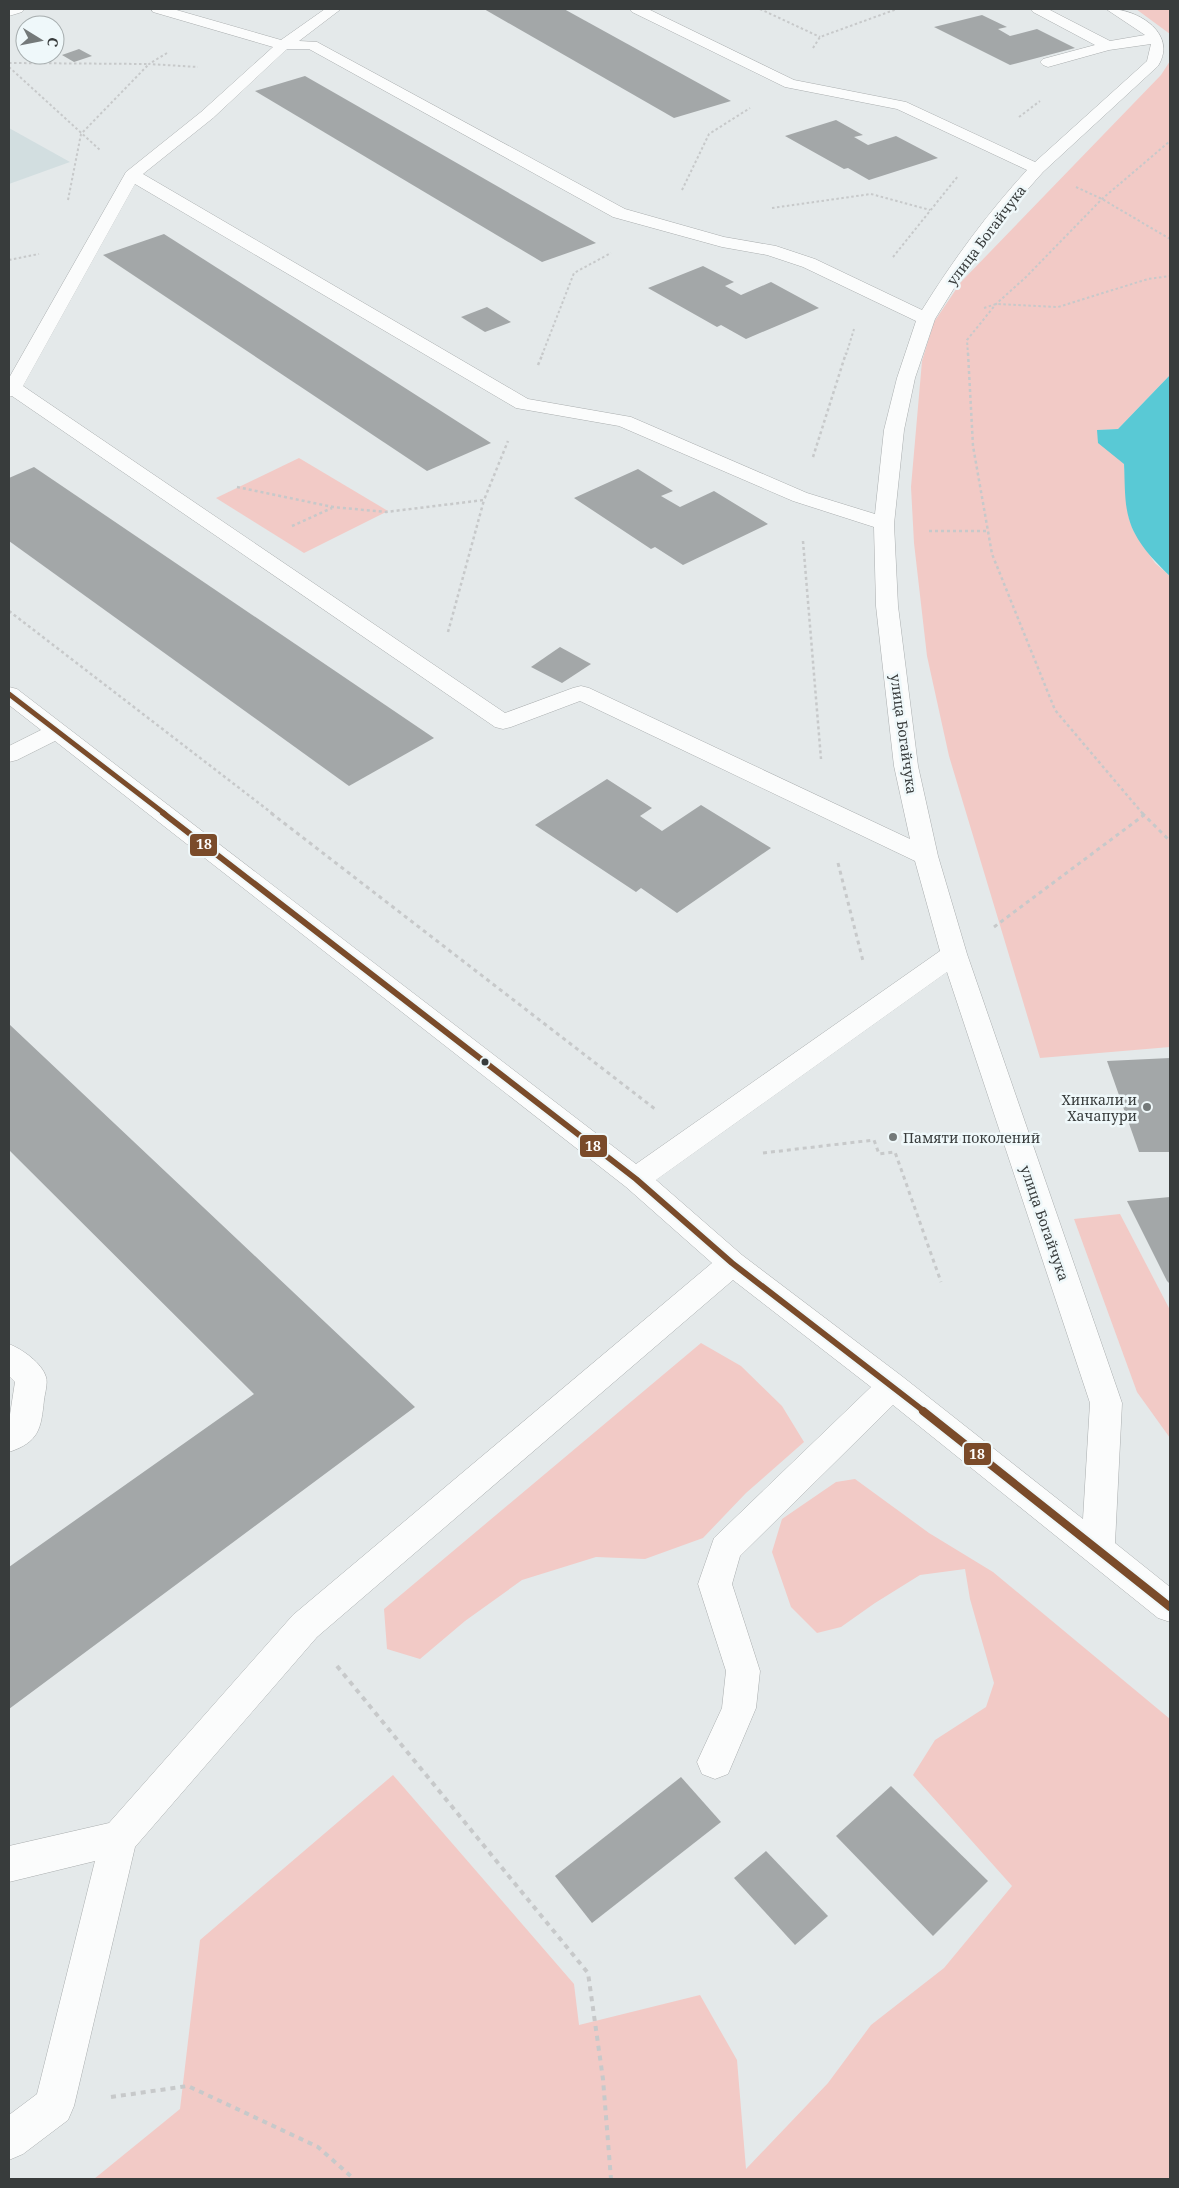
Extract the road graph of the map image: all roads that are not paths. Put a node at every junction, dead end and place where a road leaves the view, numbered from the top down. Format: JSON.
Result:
{"nodes":[{"id":1,"x":17,"y":9,"type":"edge"},
{"id":2,"x":158,"y":9,"type":"edge"},
{"id":3,"x":334,"y":9,"type":"edge"},
{"id":4,"x":637,"y":9,"type":"edge"},
{"id":5,"x":1038,"y":9,"type":"edge"},
{"id":6,"x":1113,"y":9,"type":"edge"},
{"id":7,"x":9,"y":12,"type":"edge"},
{"id":8,"x":1156,"y":37,"type":"junction"},
{"id":9,"x":283,"y":45,"type":"junction"},
{"id":10,"x":1108,"y":46,"type":"junction"},
{"id":11,"x":1048,"y":62,"type":"dead end"},
{"id":12,"x":1037,"y":169,"type":"junction"},
{"id":13,"x":132,"y":175,"type":"junction"},
{"id":14,"x":926,"y":319,"type":"junction"},
{"id":15,"x":10,"y":388,"type":"edge"},
{"id":16,"x":884,"y":524,"type":"junction"},
{"id":17,"x":9,"y":694,"type":"edge"},
{"id":18,"x":56,"y":731,"type":"junction"},
{"id":19,"x":9,"y":755,"type":"edge"},
{"id":20,"x":926,"y":856,"type":"junction"},
{"id":21,"x":954,"y":954,"type":"junction"},
{"id":22,"x":636,"y":1178,"type":"junction"},
{"id":23,"x":732,"y":1263,"type":"junction"},
{"id":24,"x":9,"y":1357,"type":"edge"},
{"id":25,"x":892,"y":1386,"type":"junction"},
{"id":26,"x":9,"y":1439,"type":"edge"},
{"id":27,"x":1098,"y":1548,"type":"junction"},
{"id":28,"x":1170,"y":1607,"type":"edge"},
{"id":29,"x":715,"y":1762,"type":"dead end"},
{"id":30,"x":119,"y":1838,"type":"junction"},
{"id":31,"x":9,"y":1864,"type":"edge"},
{"id":32,"x":9,"y":2140,"type":"edge"}],
"edges":[{"from":1,"to":7,"type":"street"},
{"from":2,"to":9,"type":"street"},
{"from":3,"to":9,"type":"street"},
{"from":4,"to":12,"type":"street"},
{"from":5,"to":10,"type":"street"},
{"from":6,"to":8,"type":"street"},
{"from":8,"to":10,"type":"street"},
{"from":8,"to":12,"type":"street","name":"улица Богайчука"},
{"from":9,"to":13,"type":"street"},
{"from":9,"to":14,"type":"street"},
{"from":10,"to":11,"type":"street"},
{"from":12,"to":14,"type":"street","name":"улица Богайчука"},
{"from":13,"to":15,"type":"street"},
{"from":13,"to":16,"type":"street"},
{"from":14,"to":16,"type":"street","name":"улица Богайчука"},
{"from":15,"to":20,"type":"street"},
{"from":16,"to":20,"type":"street","name":"улица Богайчука"},
{"from":17,"to":18,"type":"street"},
{"from":18,"to":19,"type":"street"},
{"from":18,"to":22,"type":"street"},
{"from":20,"to":21,"type":"street","name":"улица Богайчука"},
{"from":21,"to":22,"type":"street"},
{"from":21,"to":27,"type":"street","name":"улица Богайчука"},
{"from":22,"to":23,"type":"street"},
{"from":23,"to":25,"type":"street"},
{"from":23,"to":30,"type":"street"},
{"from":24,"to":26,"type":"street"},
{"from":25,"to":27,"type":"street"},
{"from":25,"to":29,"type":"street"},
{"from":27,"to":28,"type":"street"},
{"from":30,"to":31,"type":"street"},
{"from":30,"to":32,"type":"street"}]}
